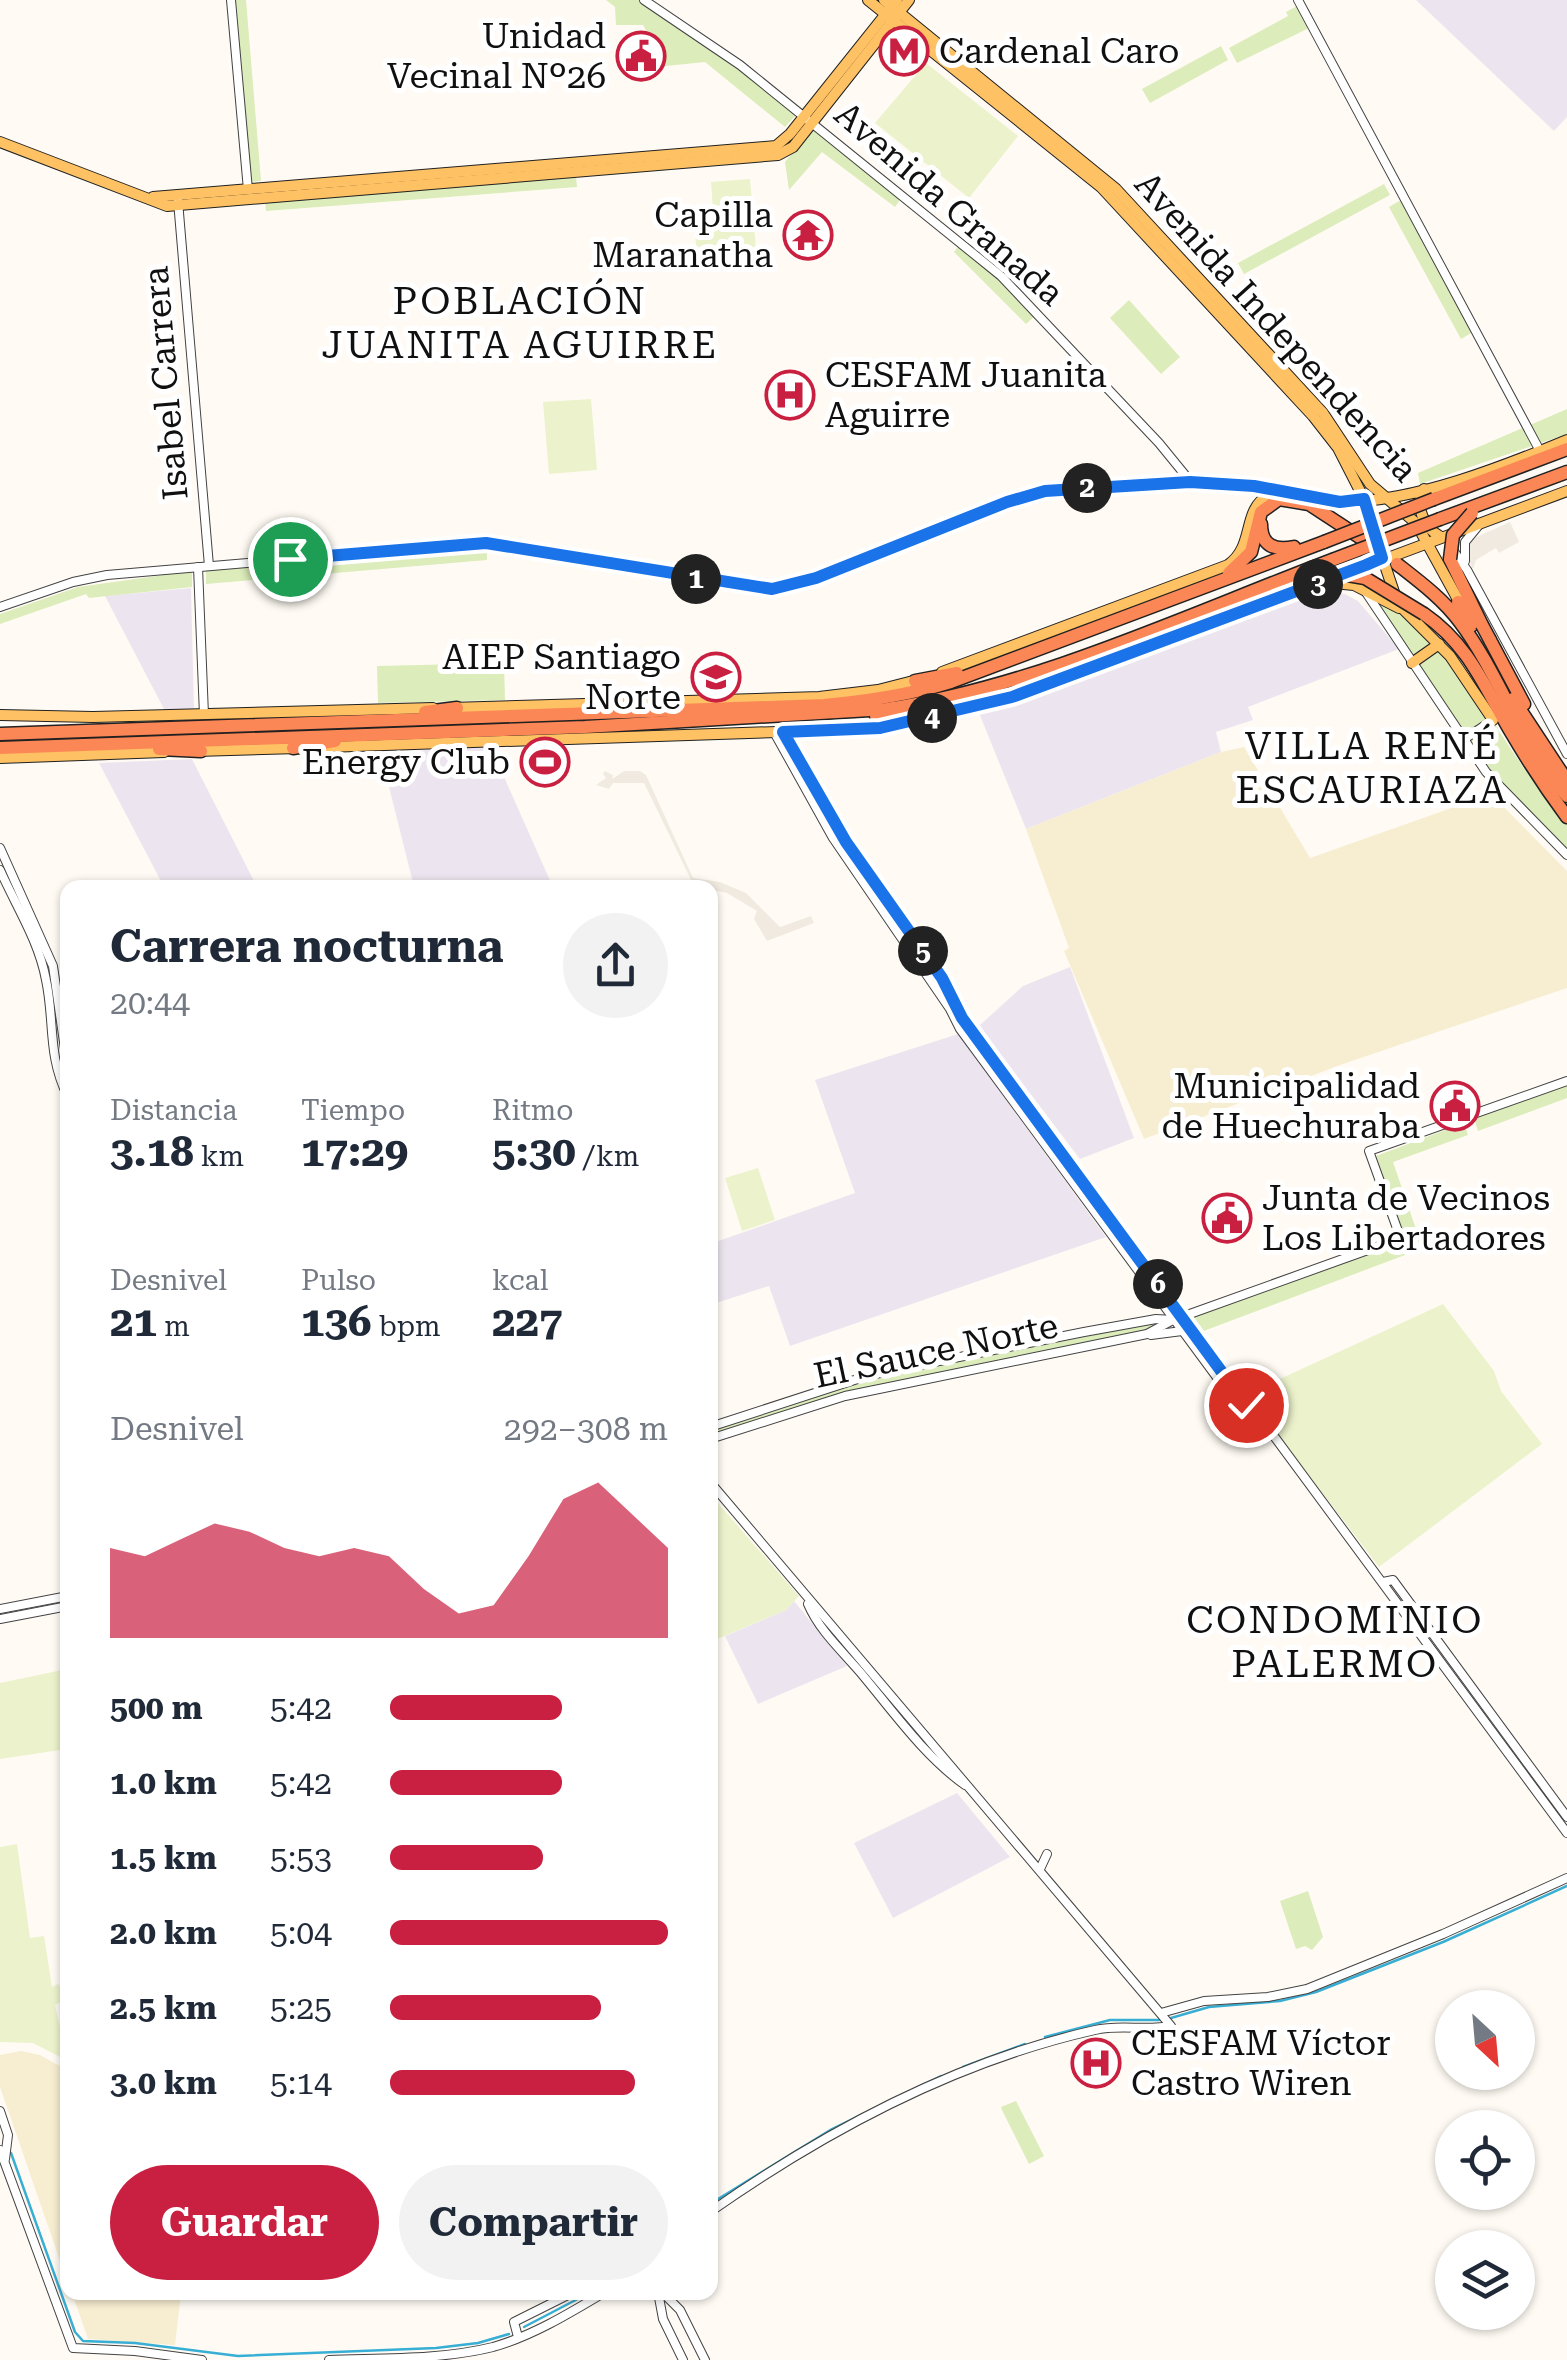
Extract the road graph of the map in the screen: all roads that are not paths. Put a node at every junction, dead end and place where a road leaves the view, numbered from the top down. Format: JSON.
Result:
{"nodes":[{"id":1,"x":231,"y":0,"type":"edge"},
{"id":2,"x":644,"y":0,"type":"edge"},
{"id":3,"x":868,"y":0,"type":"edge"},
{"id":4,"x":909,"y":0,"type":"edge"},
{"id":5,"x":1298,"y":0,"type":"edge"},
{"id":6,"x":892,"y":9,"type":"edge"},
{"id":7,"x":808,"y":120,"type":"junction"},
{"id":8,"x":0,"y":142,"type":"edge"},
{"id":9,"x":248,"y":195,"type":"junction"},
{"id":10,"x":178,"y":201,"type":"junction"},
{"id":11,"x":1567,"y":440,"type":"edge"},
{"id":12,"x":1567,"y":449,"type":"edge"},
{"id":13,"x":1540,"y":452,"type":"junction"},
{"id":14,"x":1567,"y":472,"type":"edge"},
{"id":15,"x":1190,"y":482,"type":"junction"},
{"id":16,"x":1254,"y":486,"type":"junction"},
{"id":17,"x":1567,"y":490,"type":"edge"},
{"id":18,"x":1281,"y":491,"type":"junction"},
{"id":19,"x":1429,"y":494,"type":"junction"},
{"id":20,"x":1385,"y":496,"type":"junction"},
{"id":21,"x":1364,"y":499,"type":"junction"},
{"id":22,"x":1492,"y":501,"type":"junction"},
{"id":23,"x":1259,"y":503,"type":"junction"},
{"id":24,"x":1369,"y":514,"type":"junction"},
{"id":25,"x":1477,"y":518,"type":"junction"},
{"id":26,"x":1434,"y":540,"type":"junction"},
{"id":27,"x":1323,"y":543,"type":"junction"},
{"id":28,"x":1382,"y":558,"type":"junction"},
{"id":29,"x":1366,"y":565,"type":"junction"},
{"id":30,"x":209,"y":566,"type":"junction"},
{"id":31,"x":1334,"y":566,"type":"junction"},
{"id":32,"x":198,"y":567,"type":"junction"},
{"id":33,"x":1467,"y":570,"type":"junction"},
{"id":34,"x":1323,"y":582,"type":"junction"},
{"id":35,"x":1206,"y":587,"type":"junction"},
{"id":36,"x":1364,"y":590,"type":"junction"},
{"id":37,"x":1458,"y":602,"type":"junction"},
{"id":38,"x":0,"y":607,"type":"edge"},
{"id":39,"x":1400,"y":608,"type":"junction"},
{"id":40,"x":1129,"y":638,"type":"junction"},
{"id":41,"x":1497,"y":640,"type":"junction"},
{"id":42,"x":1439,"y":644,"type":"junction"},
{"id":43,"x":1412,"y":663,"type":"junction"},
{"id":44,"x":989,"y":667,"type":"junction"},
{"id":45,"x":915,"y":682,"type":"junction"},
{"id":46,"x":1012,"y":697,"type":"junction"},
{"id":47,"x":457,"y":708,"type":"junction"},
{"id":48,"x":843,"y":714,"type":"junction"},
{"id":49,"x":0,"y":715,"type":"edge"},
{"id":50,"x":204,"y":715,"type":"junction"},
{"id":51,"x":923,"y":720,"type":"junction"},
{"id":52,"x":1493,"y":720,"type":"junction"},
{"id":53,"x":363,"y":721,"type":"junction"},
{"id":54,"x":779,"y":732,"type":"junction"},
{"id":55,"x":384,"y":733,"type":"junction"},
{"id":56,"x":0,"y":734,"type":"edge"},
{"id":57,"x":1462,"y":740,"type":"junction"},
{"id":58,"x":92,"y":745,"type":"junction"},
{"id":59,"x":0,"y":748,"type":"edge"},
{"id":60,"x":293,"y":748,"type":"junction"},
{"id":61,"x":201,"y":751,"type":"junction"},
{"id":62,"x":1567,"y":754,"type":"edge"},
{"id":63,"x":0,"y":758,"type":"edge"},
{"id":64,"x":1536,"y":772,"type":"junction"},
{"id":65,"x":1563,"y":775,"type":"edge"},
{"id":66,"x":1567,"y":796,"type":"edge"},
{"id":67,"x":1567,"y":818,"type":"edge"},
{"id":68,"x":0,"y":848,"type":"edge"},
{"id":69,"x":1567,"y":856,"type":"edge"},
{"id":70,"x":0,"y":870,"type":"edge"},
{"id":71,"x":57,"y":982,"type":"edge"},
{"id":72,"x":60,"y":1022,"type":"edge"},
{"id":73,"x":50,"y":1023,"type":"junction"},
{"id":74,"x":60,"y":1076,"type":"edge"},
{"id":75,"x":1567,"y":1082,"type":"edge"},
{"id":76,"x":1178,"y":1318,"type":"junction"},
{"id":77,"x":1182,"y":1331,"type":"junction"},
{"id":78,"x":1147,"y":1334,"type":"junction"},
{"id":79,"x":798,"y":1398,"type":"junction"},
{"id":80,"x":1246,"y":1405,"type":"junction"},
{"id":81,"x":801,"y":1409,"type":"junction"},
{"id":82,"x":718,"y":1424,"type":"edge"},
{"id":83,"x":718,"y":1435,"type":"edge"},
{"id":84,"x":718,"y":1492,"type":"edge"},
{"id":85,"x":60,"y":1598,"type":"edge"},
{"id":86,"x":60,"y":1608,"type":"edge"},
{"id":87,"x":0,"y":1609,"type":"edge"},
{"id":88,"x":0,"y":1619,"type":"edge"},
{"id":89,"x":1565,"y":1825,"type":"edge"},
{"id":90,"x":1047,"y":1854,"type":"dead end"},
{"id":91,"x":1040,"y":1869,"type":"junction"},
{"id":92,"x":1567,"y":1878,"type":"edge"},
{"id":93,"x":1161,"y":2014,"type":"junction"},
{"id":94,"x":946,"y":2068,"type":"dead end"},
{"id":95,"x":950,"y":2079,"type":"junction"},
{"id":96,"x":0,"y":2111,"type":"edge"},
{"id":97,"x":4,"y":2132,"type":"edge"},
{"id":98,"x":0,"y":2150,"type":"edge"},
{"id":99,"x":5,"y":2160,"type":"junction"},
{"id":100,"x":718,"y":2207,"type":"edge"},
{"id":101,"x":558,"y":2300,"type":"edge"},
{"id":102,"x":590,"y":2300,"type":"edge"},
{"id":103,"x":661,"y":2300,"type":"edge"},
{"id":104,"x":670,"y":2300,"type":"edge"},
{"id":105,"x":678,"y":2307,"type":"junction"},
{"id":106,"x":662,"y":2314,"type":"junction"},
{"id":107,"x":518,"y":2338,"type":"junction"},
{"id":108,"x":202,"y":2360,"type":"edge"},
{"id":109,"x":329,"y":2360,"type":"edge"},
{"id":110,"x":682,"y":2360,"type":"edge"},
{"id":111,"x":705,"y":2360,"type":"edge"}],
"edges":[{"from":1,"to":9,"type":"street"},
{"from":2,"to":7,"type":"street","name":"Avenida Granada"},
{"from":3,"to":6,"type":"main road","name":"Avenida Independencia"},
{"from":4,"to":6,"type":"main road"},
{"from":5,"to":13,"type":"street"},
{"from":6,"to":7,"type":"main road"},
{"from":6,"to":20,"type":"main road","name":"Avenida Independencia"},
{"from":6,"to":21,"type":"main road","name":"Avenida Independencia"},
{"from":7,"to":9,"type":"main road"},
{"from":7,"to":15,"type":"street","name":"Avenida Granada"},
{"from":8,"to":10,"type":"main road"},
{"from":9,"to":10,"type":"main road"},
{"from":10,"to":30,"type":"street","name":"Isabel Carrera"},
{"from":11,"to":13,"type":"main road"},
{"from":12,"to":19,"type":"highway"},
{"from":13,"to":19,"type":"main road"},
{"from":14,"to":22,"type":"highway"},
{"from":15,"to":16,"type":"street"},
{"from":15,"to":30,"type":"street"},
{"from":16,"to":18,"type":"street"},
{"from":16,"to":23,"type":"street"},
{"from":17,"to":25,"type":"main road"},
{"from":18,"to":21,"type":"main road"},
{"from":18,"to":23,"type":"main road"},
{"from":19,"to":20,"type":"main road"},
{"from":19,"to":26,"type":"main road"},
{"from":19,"to":27,"type":"highway","bridge":true},
{"from":20,"to":21,"type":"main road"},
{"from":20,"to":24,"type":"main road"},
{"from":20,"to":26,"type":"main road","name":"Avenida Independencia"},
{"from":21,"to":24,"type":"main road","name":"Avenida Independencia"},
{"from":22,"to":25,"type":"highway"},
{"from":22,"to":31,"type":"highway","bridge":true},
{"from":23,"to":45,"type":"main road"},
{"from":24,"to":28,"type":"main road","name":"Avenida Independencia"},
{"from":25,"to":26,"type":"main road"},
{"from":25,"to":33,"type":"street"},
{"from":25,"to":41,"type":"highway","bridge":true},
{"from":26,"to":28,"type":"main road"},
{"from":26,"to":33,"type":"street"},
{"from":26,"to":37,"type":"main road","name":"Avenida Independencia"},
{"from":27,"to":35,"type":"highway"},
{"from":27,"to":35,"type":"highway"},
{"from":28,"to":29,"type":"main road"},
{"from":28,"to":39,"type":"main road","name":"Avenida Independencia"},
{"from":29,"to":34,"type":"main road"},
{"from":29,"to":36,"type":"street"},
{"from":30,"to":32,"type":"street"},
{"from":31,"to":40,"type":"highway"},
{"from":31,"to":64,"type":"highway","bridge":true},
{"from":32,"to":38,"type":"street"},
{"from":32,"to":50,"type":"street"},
{"from":33,"to":41,"type":"street"},
{"from":34,"to":36,"type":"main road"},
{"from":34,"to":46,"type":"main road"},
{"from":35,"to":44,"type":"highway"},
{"from":36,"to":39,"type":"main road"},
{"from":36,"to":43,"type":"street"},
{"from":37,"to":41,"type":"main road"},
{"from":37,"to":65,"type":"highway"},
{"from":39,"to":42,"type":"main road","name":"Avenida Independencia"},
{"from":40,"to":46,"type":"highway"},
{"from":40,"to":48,"type":"highway"},
{"from":41,"to":62,"type":"street"},
{"from":41,"to":65,"type":"highway"},
{"from":42,"to":43,"type":"main road"},
{"from":42,"to":52,"type":"main road","name":"Avenida Independencia"},
{"from":43,"to":57,"type":"street"},
{"from":44,"to":45,"type":"highway"},
{"from":44,"to":53,"type":"highway"},
{"from":45,"to":47,"type":"main road"},
{"from":46,"to":51,"type":"main road"},
{"from":47,"to":50,"type":"main road"},
{"from":47,"to":53,"type":"highway"},
{"from":48,"to":51,"type":"highway"},
{"from":48,"to":55,"type":"highway"},
{"from":49,"to":50,"type":"main road"},
{"from":51,"to":54,"type":"main road"},
{"from":52,"to":57,"type":"street"},
{"from":52,"to":67,"type":"highway"},
{"from":53,"to":56,"type":"highway"},
{"from":54,"to":60,"type":"main road"},
{"from":54,"to":76,"type":"street"},
{"from":55,"to":58,"type":"highway"},
{"from":55,"to":60,"type":"highway"},
{"from":57,"to":69,"type":"street"},
{"from":58,"to":59,"type":"highway"},
{"from":58,"to":61,"type":"highway"},
{"from":60,"to":61,"type":"main road"},
{"from":61,"to":63,"type":"main road"},
{"from":64,"to":66,"type":"highway"},
{"from":64,"to":67,"type":"highway"},
{"from":68,"to":71,"type":"street"},
{"from":70,"to":71,"type":"street"},
{"from":71,"to":73,"type":"street"},
{"from":72,"to":73,"type":"street"},
{"from":73,"to":74,"type":"street"},
{"from":75,"to":76,"type":"street"},
{"from":76,"to":77,"type":"street"},
{"from":76,"to":78,"type":"street","name":"El Sauce Norte"},
{"from":76,"to":79,"type":"street"},
{"from":76,"to":80,"type":"street"},
{"from":77,"to":78,"type":"street"},
{"from":77,"to":80,"type":"street"},
{"from":78,"to":81,"type":"street","name":"El Sauce Norte"},
{"from":79,"to":81,"type":"street"},
{"from":79,"to":82,"type":"street"},
{"from":80,"to":89,"type":"street"},
{"from":81,"to":83,"type":"street","name":"El Sauce Norte"},
{"from":84,"to":91,"type":"street"},
{"from":85,"to":87,"type":"street"},
{"from":86,"to":88,"type":"street"},
{"from":90,"to":91,"type":"street"},
{"from":91,"to":93,"type":"street"},
{"from":92,"to":93,"type":"street"},
{"from":93,"to":95,"type":"street"},
{"from":94,"to":95,"type":"street"},
{"from":95,"to":100,"type":"street"},
{"from":96,"to":97,"type":"street"},
{"from":97,"to":99,"type":"street"},
{"from":98,"to":99,"type":"street"},
{"from":99,"to":108,"type":"street"},
{"from":101,"to":107,"type":"street"},
{"from":102,"to":107,"type":"street"},
{"from":103,"to":106,"type":"street"},
{"from":104,"to":105,"type":"street"},
{"from":105,"to":106,"type":"street"},
{"from":105,"to":111,"type":"street"},
{"from":106,"to":110,"type":"street"},
{"from":107,"to":109,"type":"street"}]}
